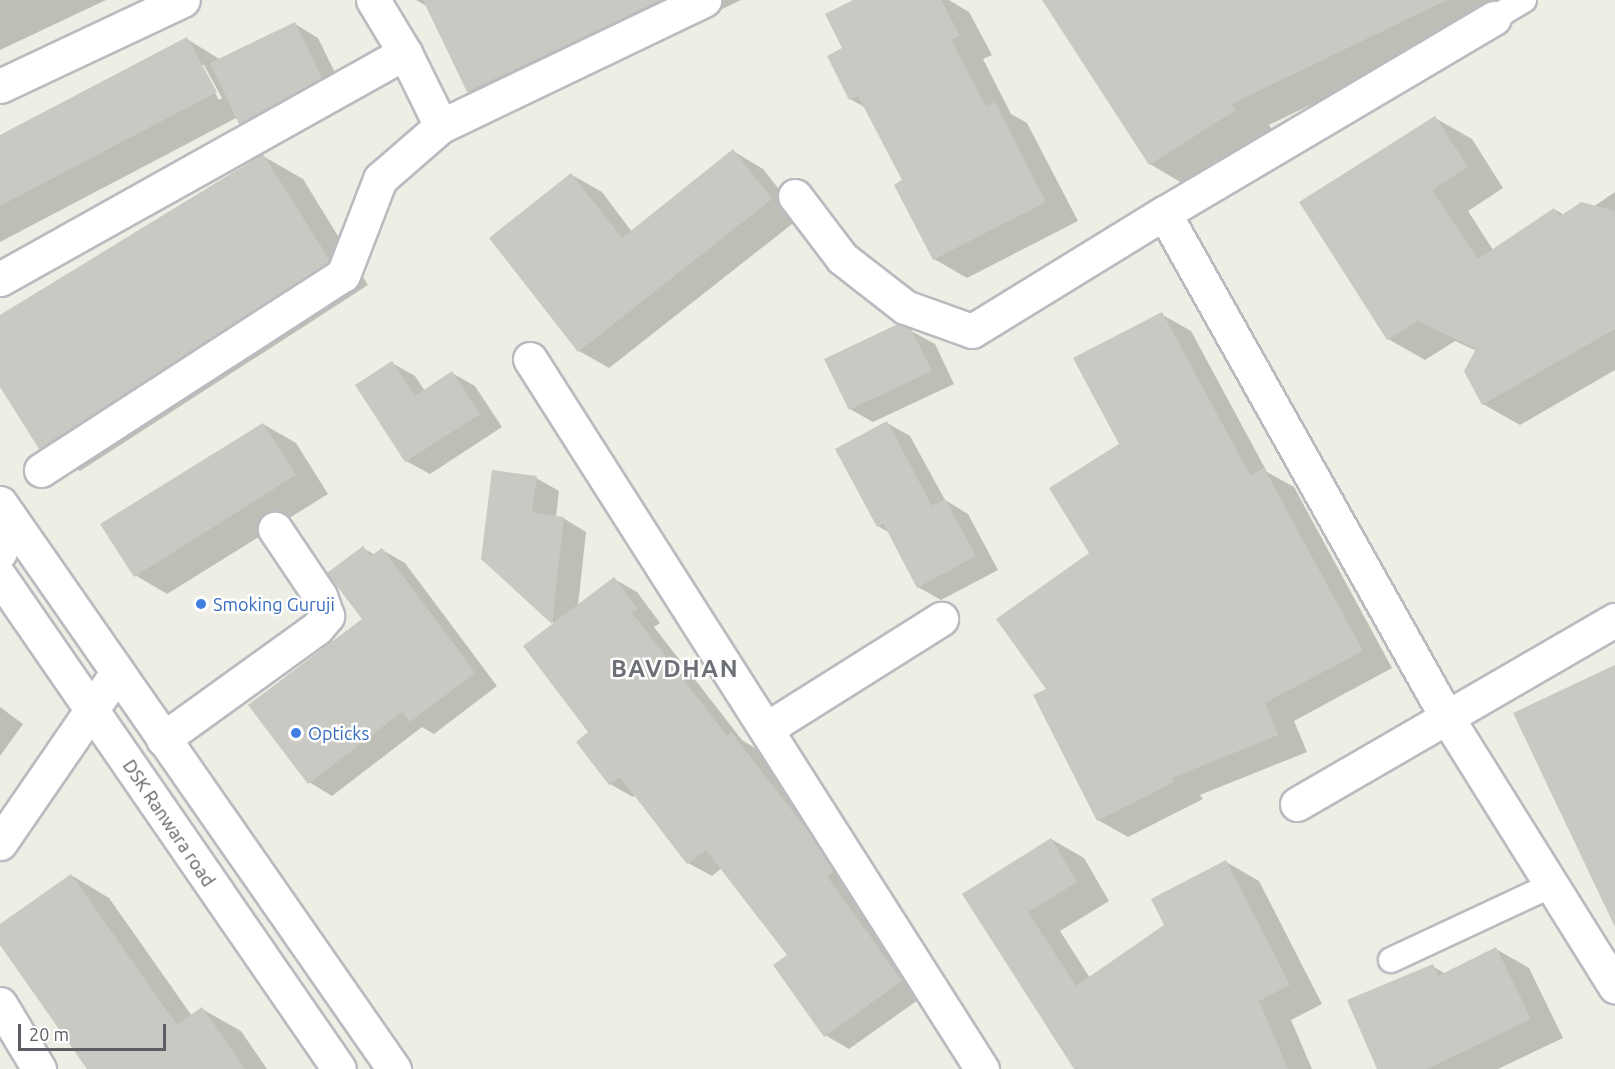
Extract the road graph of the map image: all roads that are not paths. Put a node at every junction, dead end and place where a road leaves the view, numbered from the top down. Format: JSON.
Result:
{"nodes":[{"id":1,"x":183,"y":0,"type":"edge"},
{"id":2,"x":373,"y":0,"type":"edge"},
{"id":3,"x":704,"y":0,"type":"edge"},
{"id":4,"x":1524,"y":0,"type":"edge"},
{"id":5,"x":658,"y":10,"type":"edge"},
{"id":6,"x":1494,"y":18,"type":"joint"},
{"id":7,"x":405,"y":53,"type":"junction"},
{"id":8,"x":0,"y":86,"type":"edge"},
{"id":9,"x":441,"y":126,"type":"junction"},
{"id":10,"x":795,"y":196,"type":"dead end"},
{"id":11,"x":1164,"y":213,"type":"junction"},
{"id":12,"x":0,"y":279,"type":"edge"},
{"id":13,"x":530,"y":359,"type":"dead end"},
{"id":14,"x":41,"y":470,"type":"dead end"},
{"id":15,"x":5,"y":511,"type":"edge"},
{"id":16,"x":275,"y":529,"type":"dead end"},
{"id":17,"x":0,"y":552,"type":"edge"},
{"id":18,"x":0,"y":577,"type":"edge"},
{"id":19,"x":941,"y":619,"type":"dead end"},
{"id":20,"x":1615,"y":620,"type":"edge"},
{"id":21,"x":117,"y":673,"type":"junction"},
{"id":22,"x":92,"y":710,"type":"junction"},
{"id":23,"x":1446,"y":716,"type":"junction"},
{"id":24,"x":766,"y":729,"type":"junction"},
{"id":25,"x":163,"y":739,"type":"junction"},
{"id":26,"x":189,"y":779,"type":"junction"},
{"id":27,"x":1297,"y":804,"type":"dead end"},
{"id":28,"x":160,"y":809,"type":"junction"},
{"id":29,"x":0,"y":843,"type":"edge"},
{"id":30,"x":1551,"y":885,"type":"junction"},
{"id":31,"x":1391,"y":960,"type":"dead end"},
{"id":32,"x":1615,"y":986,"type":"edge"},
{"id":33,"x":0,"y":1004,"type":"edge"},
{"id":34,"x":39,"y":1069,"type":"edge"},
{"id":35,"x":339,"y":1069,"type":"edge"},
{"id":36,"x":394,"y":1069,"type":"edge"},
{"id":37,"x":982,"y":1069,"type":"edge"}],
"edges":[{"from":1,"to":8,"type":"street"},
{"from":2,"to":7,"type":"street"},
{"from":3,"to":5,"type":"street"},
{"from":4,"to":6,"type":"lane"},
{"from":5,"to":9,"type":"street"},
{"from":6,"to":11,"type":"street"},
{"from":7,"to":9,"type":"street"},
{"from":7,"to":12,"type":"street"},
{"from":9,"to":14,"type":"street"},
{"from":10,"to":11,"type":"street"},
{"from":11,"to":23,"type":"street"},
{"from":13,"to":24,"type":"street"},
{"from":15,"to":17,"type":"street"},
{"from":15,"to":21,"type":"street"},
{"from":16,"to":25,"type":"street"},
{"from":18,"to":22,"type":"street","name":"DSK Ranwara road"},
{"from":19,"to":24,"type":"street"},
{"from":20,"to":23,"type":"street"},
{"from":21,"to":22,"type":"street"},
{"from":21,"to":25,"type":"street"},
{"from":22,"to":28,"type":"street","name":"DSK Ranwara road"},
{"from":22,"to":29,"type":"street"},
{"from":23,"to":27,"type":"street"},
{"from":23,"to":30,"type":"street"},
{"from":24,"to":37,"type":"street"},
{"from":25,"to":26,"type":"street"},
{"from":26,"to":28,"type":"street"},
{"from":26,"to":36,"type":"street"},
{"from":28,"to":35,"type":"street","name":"DSK Ranwara road"},
{"from":30,"to":31,"type":"lane"},
{"from":30,"to":32,"type":"street"},
{"from":33,"to":34,"type":"street"}]}
